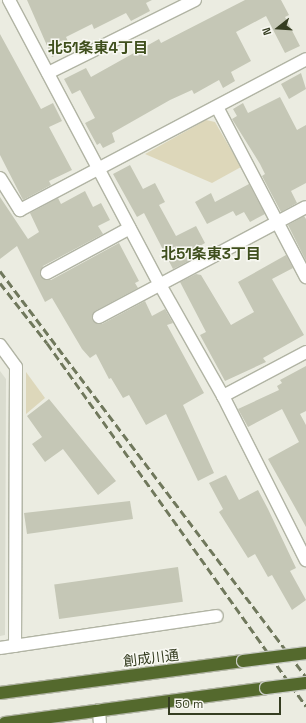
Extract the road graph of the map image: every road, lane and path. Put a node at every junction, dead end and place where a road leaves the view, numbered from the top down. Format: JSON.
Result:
{"nodes":[{"id":1,"x":10,"y":0,"type":"edge"},
{"id":2,"x":195,"y":0,"type":"edge"},
{"id":3,"x":306,"y":59,"type":"edge"},
{"id":4,"x":48,"y":73,"type":"junction"},
{"id":5,"x":216,"y":107,"type":"junction"},
{"id":6,"x":98,"y":168,"type":"junction"},
{"id":7,"x":0,"y":178,"type":"edge"},
{"id":8,"x":306,"y":207,"type":"edge"},
{"id":9,"x":278,"y":222,"type":"junction"},
{"id":10,"x":130,"y":228,"type":"junction"},
{"id":11,"x":47,"y":273,"type":"dead end"},
{"id":12,"x":306,"y":277,"type":"edge"},
{"id":13,"x":159,"y":284,"type":"junction"},
{"id":14,"x":99,"y":317,"type":"dead end"},
{"id":15,"x":0,"y":346,"type":"edge"},
{"id":16,"x":306,"y":352,"type":"edge"},
{"id":17,"x":223,"y":396,"type":"junction"},
{"id":18,"x":306,"y":560,"type":"edge"},
{"id":19,"x":217,"y":616,"type":"dead end"},
{"id":20,"x":15,"y":646,"type":"junction"},
{"id":21,"x":0,"y":648,"type":"edge"},
{"id":22,"x":306,"y":653,"type":"edge"},
{"id":23,"x":306,"y":683,"type":"edge"},
{"id":24,"x":0,"y":693,"type":"edge"},
{"id":25,"x":99,"y":710,"type":"junction"},
{"id":26,"x":5,"y":723,"type":"edge"},
{"id":27,"x":100,"y":723,"type":"edge"}],
"edges":[{"from":1,"to":4,"type":"street"},
{"from":2,"to":4,"type":"street"},
{"from":3,"to":5,"type":"street"},
{"from":4,"to":6,"type":"street"},
{"from":5,"to":6,"type":"street"},
{"from":5,"to":9,"type":"street"},
{"from":6,"to":7,"type":"street"},
{"from":6,"to":10,"type":"street"},
{"from":8,"to":9,"type":"street"},
{"from":9,"to":12,"type":"street"},
{"from":9,"to":13,"type":"street"},
{"from":10,"to":11,"type":"street"},
{"from":10,"to":13,"type":"street"},
{"from":13,"to":14,"type":"street"},
{"from":13,"to":17,"type":"street"},
{"from":15,"to":20,"type":"street"},
{"from":16,"to":17,"type":"street"},
{"from":17,"to":18,"type":"street"},
{"from":19,"to":20,"type":"street"},
{"from":20,"to":21,"type":"street"},
{"from":22,"to":24,"type":"highway","name":"創成川通","bridge":true},
{"from":23,"to":25,"type":"highway","bridge":true},
{"from":25,"to":26,"type":"highway"},
{"from":25,"to":27,"type":"street"}]}
